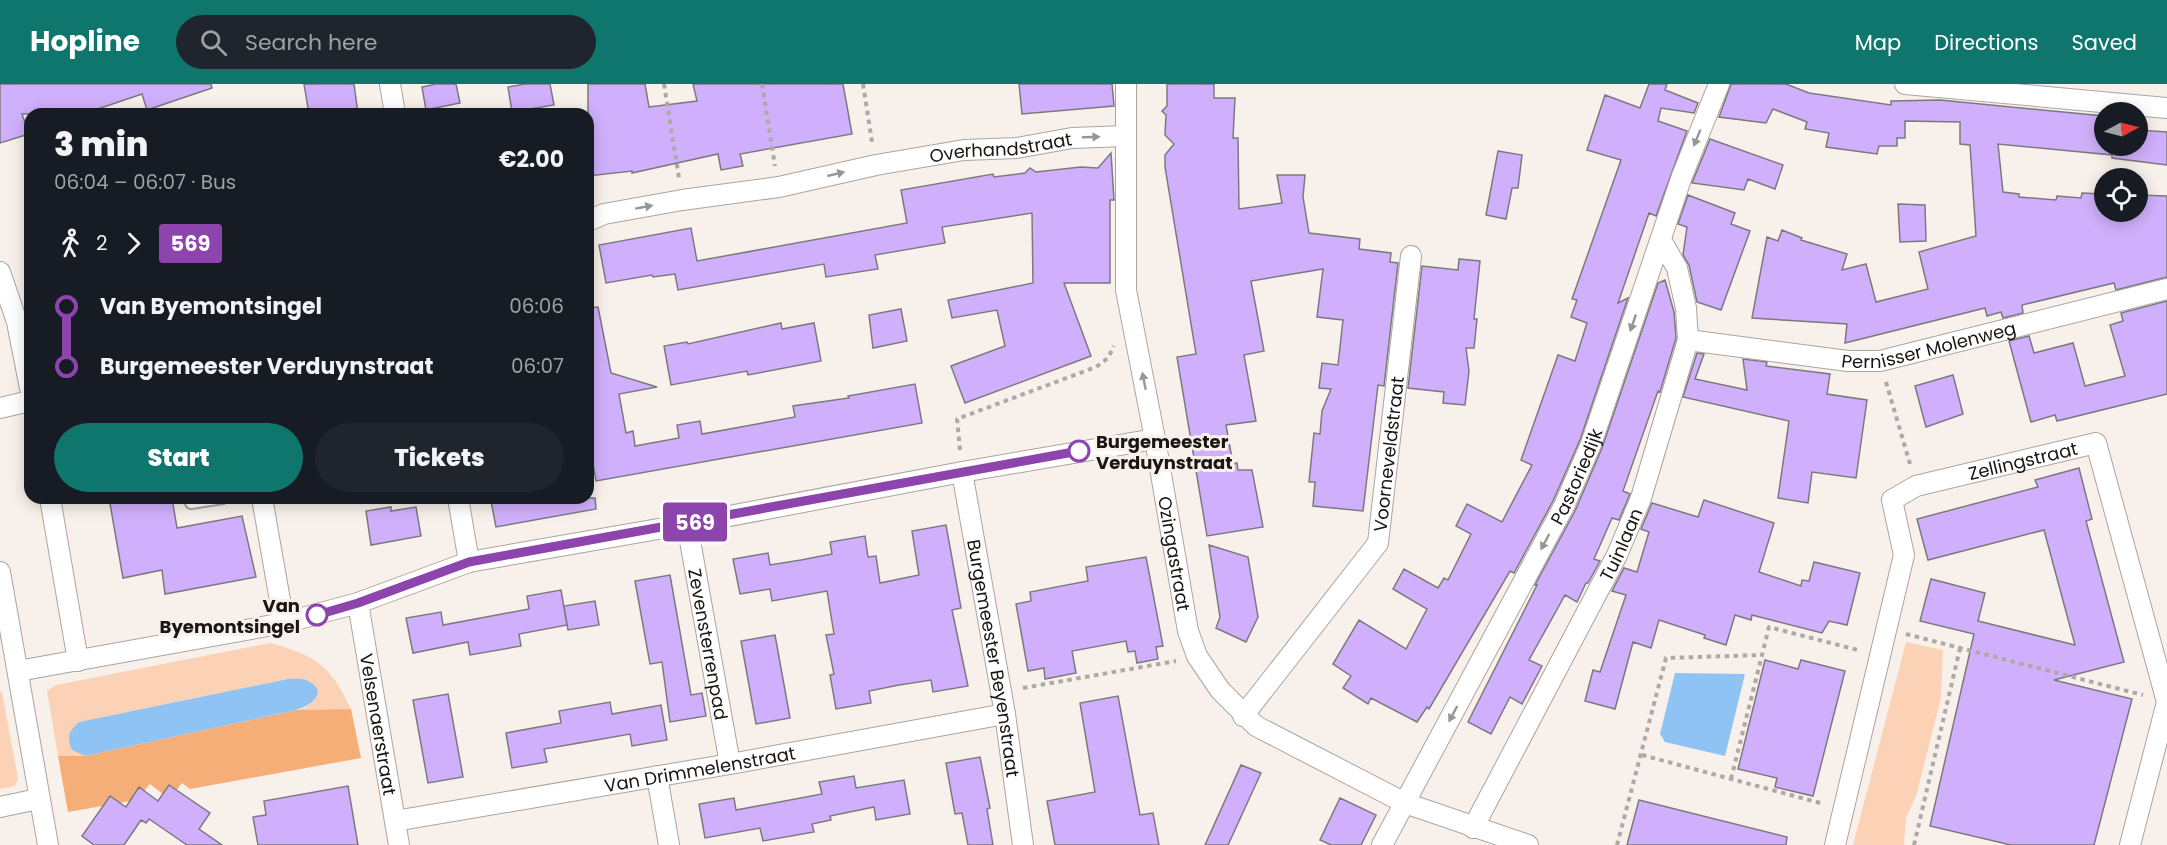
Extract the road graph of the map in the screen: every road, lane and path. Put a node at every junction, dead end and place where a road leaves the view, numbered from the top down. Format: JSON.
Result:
{"nodes":[{"id":1,"x":390,"y":84,"type":"edge"},
{"id":2,"x":664,"y":84,"type":"edge"},
{"id":3,"x":762,"y":84,"type":"edge"},
{"id":4,"x":863,"y":84,"type":"edge"},
{"id":5,"x":1126,"y":84,"type":"edge"},
{"id":6,"x":1719,"y":84,"type":"edge"},
{"id":7,"x":1905,"y":84,"type":"edge"},
{"id":8,"x":1926,"y":84,"type":"edge"},
{"id":9,"x":394,"y":108,"type":"edge"},
{"id":10,"x":2167,"y":108,"type":"edge"},
{"id":11,"x":1126,"y":136,"type":"junction"},
{"id":12,"x":876,"y":165,"type":"junction"},
{"id":13,"x":779,"y":187,"type":"junction"},
{"id":14,"x":682,"y":200,"type":"junction"},
{"id":15,"x":594,"y":218,"type":"edge"},
{"id":16,"x":1661,"y":240,"type":"junction"},
{"id":17,"x":1411,"y":256,"type":"dead end"},
{"id":18,"x":0,"y":272,"type":"edge"},
{"id":19,"x":2167,"y":289,"type":"edge"},
{"id":20,"x":24,"y":321,"type":"edge"},
{"id":21,"x":1115,"y":336,"type":"dead end"},
{"id":22,"x":1688,"y":340,"type":"junction"},
{"id":23,"x":1880,"y":361,"type":"junction"},
{"id":24,"x":24,"y":402,"type":"edge"},
{"id":25,"x":0,"y":408,"type":"edge"},
{"id":26,"x":1155,"y":439,"type":"junction"},
{"id":27,"x":962,"y":471,"type":"junction"},
{"id":28,"x":1916,"y":486,"type":"junction"},
{"id":29,"x":51,"y":504,"type":"edge"},
{"id":30,"x":263,"y":504,"type":"edge"},
{"id":31,"x":459,"y":504,"type":"edge"},
{"id":32,"x":687,"y":524,"type":"junction"},
{"id":33,"x":469,"y":562,"type":"junction"},
{"id":34,"x":0,"y":572,"type":"edge"},
{"id":35,"x":358,"y":603,"type":"junction"},
{"id":36,"x":284,"y":623,"type":"junction"},
{"id":37,"x":1886,"y":628,"type":"junction"},
{"id":38,"x":1960,"y":648,"type":"junction"},
{"id":39,"x":1762,"y":655,"type":"junction"},
{"id":40,"x":1880,"y":655,"type":"junction"},
{"id":41,"x":1197,"y":656,"type":"junction"},
{"id":42,"x":78,"y":661,"type":"junction"},
{"id":43,"x":18,"y":671,"type":"junction"},
{"id":44,"x":1002,"y":692,"type":"junction"},
{"id":45,"x":2167,"y":702,"type":"edge"},
{"id":46,"x":1005,"y":714,"type":"junction"},
{"id":47,"x":1243,"y":716,"type":"junction"},
{"id":48,"x":1642,"y":755,"type":"junction"},
{"id":49,"x":730,"y":764,"type":"junction"},
{"id":50,"x":657,"y":776,"type":"junction"},
{"id":51,"x":1731,"y":779,"type":"junction"},
{"id":52,"x":39,"y":799,"type":"junction"},
{"id":53,"x":1405,"y":803,"type":"junction"},
{"id":54,"x":0,"y":807,"type":"edge"},
{"id":55,"x":1843,"y":809,"type":"junction"},
{"id":56,"x":395,"y":821,"type":"junction"},
{"id":57,"x":1473,"y":828,"type":"junction"},
{"id":58,"x":48,"y":845,"type":"edge"},
{"id":59,"x":399,"y":845,"type":"edge"},
{"id":60,"x":669,"y":845,"type":"edge"},
{"id":61,"x":1023,"y":845,"type":"edge"},
{"id":62,"x":1382,"y":845,"type":"edge"},
{"id":63,"x":1528,"y":845,"type":"edge"},
{"id":64,"x":1617,"y":845,"type":"edge"},
{"id":65,"x":1835,"y":845,"type":"edge"},
{"id":66,"x":1914,"y":845,"type":"edge"},
{"id":67,"x":2130,"y":845,"type":"edge"}],
"edges":[{"from":1,"to":9,"type":"street"},
{"from":2,"to":14,"type":"path"},
{"from":3,"to":13,"type":"path"},
{"from":4,"to":12,"type":"path"},
{"from":5,"to":11,"type":"street","name":"Ozingastraat"},
{"from":6,"to":16,"type":"street","name":"Pastoriedijk","one_way":true},
{"from":7,"to":8,"type":"street"},
{"from":8,"to":10,"type":"street"},
{"from":12,"to":11,"type":"street","name":"Overhandstraat","one_way":true},
{"from":26,"to":11,"type":"street","name":"Ozingastraat","one_way":true},
{"from":13,"to":12,"type":"street","name":"Overhandstraat","one_way":true},
{"from":13,"to":14,"type":"street","name":"Overhandstraat"},
{"from":15,"to":14,"type":"street","name":"Overhandstraat","one_way":true},
{"from":16,"to":22,"type":"street","name":"Tuinlaan"},
{"from":16,"to":53,"type":"street","name":"Pastoriedijk","one_way":true},
{"from":17,"to":47,"type":"street","name":"Voorneveldstraat"},
{"from":18,"to":20,"type":"street"},
{"from":19,"to":23,"type":"street","name":"Pernisser Molenweg"},
{"from":21,"to":27,"type":"path"},
{"from":22,"to":23,"type":"street","name":"Pernisser Molenweg"},
{"from":22,"to":57,"type":"street","name":"Tuinlaan"},
{"from":23,"to":28,"type":"path"},
{"from":24,"to":25,"type":"street"},
{"from":26,"to":27,"type":"street"},
{"from":26,"to":41,"type":"street","name":"Ozingastraat"},
{"from":27,"to":32,"type":"street"},
{"from":27,"to":44,"type":"street","name":"Burgemeester Beyenstraat"},
{"from":28,"to":37,"type":"street","name":"Zellingstraat"},
{"from":28,"to":45,"type":"street","name":"Zellingstraat"},
{"from":29,"to":42,"type":"street"},
{"from":30,"to":36,"type":"street"},
{"from":31,"to":33,"type":"street"},
{"from":32,"to":33,"type":"street"},
{"from":32,"to":49,"type":"street","name":"Zevensterrenpad"},
{"from":33,"to":35,"type":"street"},
{"from":34,"to":43,"type":"street"},
{"from":35,"to":36,"type":"street"},
{"from":35,"to":56,"type":"street","name":"Velsenaerstraat"},
{"from":36,"to":42,"type":"street"},
{"from":37,"to":38,"type":"path"},
{"from":37,"to":40,"type":"street","name":"Zellingstraat"},
{"from":38,"to":45,"type":"path"},
{"from":38,"to":66,"type":"path"},
{"from":39,"to":40,"type":"path"},
{"from":39,"to":48,"type":"path"},
{"from":39,"to":51,"type":"path"},
{"from":40,"to":55,"type":"street","name":"Zellingstraat"},
{"from":41,"to":44,"type":"path"},
{"from":41,"to":47,"type":"street","name":"Ozingastraat"},
{"from":42,"to":43,"type":"street"},
{"from":43,"to":52,"type":"street"},
{"from":44,"to":46,"type":"street","name":"Burgemeester Beyenstraat"},
{"from":45,"to":67,"type":"street","name":"Zellingstraat"},
{"from":46,"to":49,"type":"street","name":"Van Drimmelenstraat"},
{"from":46,"to":61,"type":"street","name":"Burgemeester Beyenstraat"},
{"from":47,"to":53,"type":"street","name":"Ozingastraat"},
{"from":48,"to":51,"type":"path"},
{"from":48,"to":64,"type":"path"},
{"from":49,"to":50,"type":"street","name":"Van Drimmelenstraat"},
{"from":50,"to":56,"type":"street","name":"Van Drimmelenstraat"},
{"from":50,"to":60,"type":"street"},
{"from":51,"to":55,"type":"path"},
{"from":52,"to":54,"type":"street"},
{"from":52,"to":58,"type":"street"},
{"from":53,"to":57,"type":"street","name":"Ozingastraat"},
{"from":53,"to":62,"type":"street","name":"Pastoriedijk"},
{"from":55,"to":65,"type":"street","name":"Zellingstraat"},
{"from":56,"to":59,"type":"street","name":"Velsenaerstraat"},
{"from":57,"to":63,"type":"street","name":"Ozingastraat"}]}
